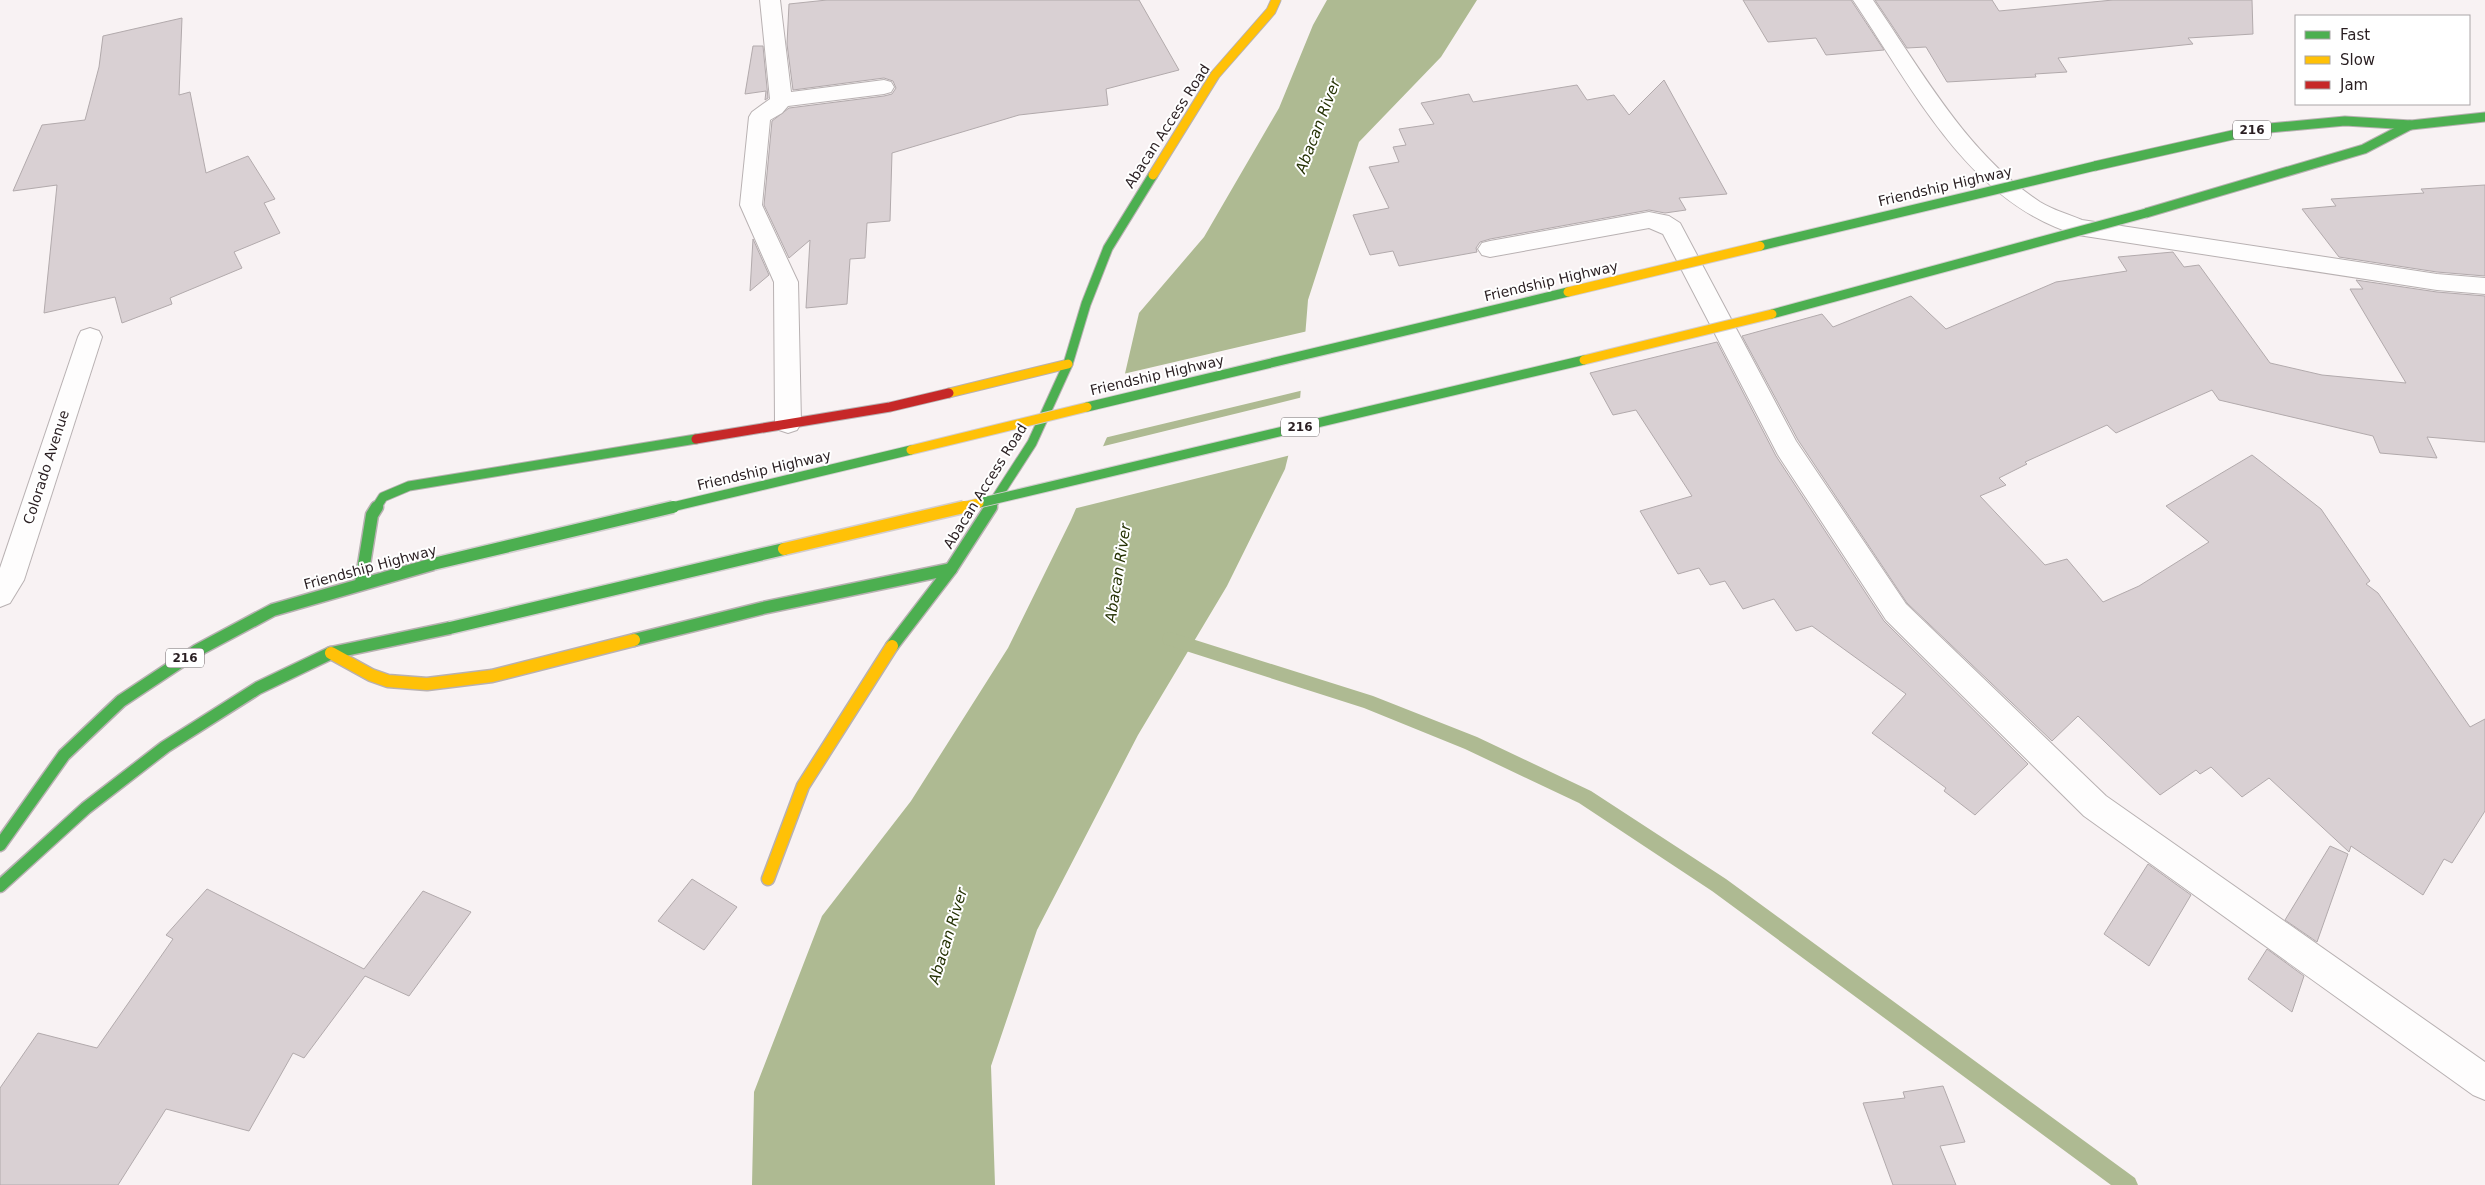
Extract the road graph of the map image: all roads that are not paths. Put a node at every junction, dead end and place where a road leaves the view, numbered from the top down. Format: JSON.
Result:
{"nodes":[{"id":1,"x":770,"y":0,"type":"edge"},
{"id":2,"x":1276,"y":0,"type":"edge"},
{"id":3,"x":1863,"y":0,"type":"edge"},
{"id":4,"x":884,"y":87,"type":"dead end"},
{"id":5,"x":781,"y":100,"type":"junction"},
{"id":6,"x":2485,"y":116,"type":"edge"},
{"id":7,"x":2411,"y":125,"type":"junction"},
{"id":8,"x":1490,"y":250,"type":"dead end"},
{"id":9,"x":2485,"y":286,"type":"edge"},
{"id":10,"x":90,"y":337,"type":"dead end"},
{"id":11,"x":1068,"y":364,"type":"junction"},
{"id":12,"x":788,"y":423,"type":"junction"},
{"id":13,"x":951,"y":569,"type":"junction"},
{"id":14,"x":361,"y":583,"type":"junction"},
{"id":15,"x":0,"y":595,"type":"edge"},
{"id":16,"x":331,"y":653,"type":"junction"},
{"id":17,"x":0,"y":845,"type":"edge"},
{"id":18,"x":768,"y":878,"type":"dead end"},
{"id":19,"x":0,"y":886,"type":"edge"},
{"id":20,"x":2485,"y":1084,"type":"edge"}],
"edges":[{"from":1,"to":5,"type":"street"},
{"from":2,"to":11,"type":"main road","name":"Abacan Access Road"},
{"from":3,"to":9,"type":"street"},
{"from":4,"to":5,"type":"street"},
{"from":5,"to":12,"type":"street"},
{"from":6,"to":7,"type":"main road","name":"Friendship Highway","number":"216"},
{"from":7,"to":14,"type":"main road","name":"Friendship Highway","number":"216","bridge":true},
{"from":7,"to":16,"type":"main road","name":"Friendship Highway","number":"216","bridge":true},
{"from":8,"to":20,"type":"street"},
{"from":10,"to":15,"type":"street","name":"Colorado Avenue"},
{"from":11,"to":12,"type":"main road"},
{"from":11,"to":13,"type":"main road","name":"Abacan Access Road"},
{"from":12,"to":14,"type":"main road"},
{"from":13,"to":16,"type":"main road"},
{"from":13,"to":18,"type":"main road","name":"Abacan Access Road"},
{"from":14,"to":17,"type":"main road","name":"Friendship Highway","number":"216"},
{"from":16,"to":19,"type":"main road","name":"Friendship Highway","number":"216"}]}
